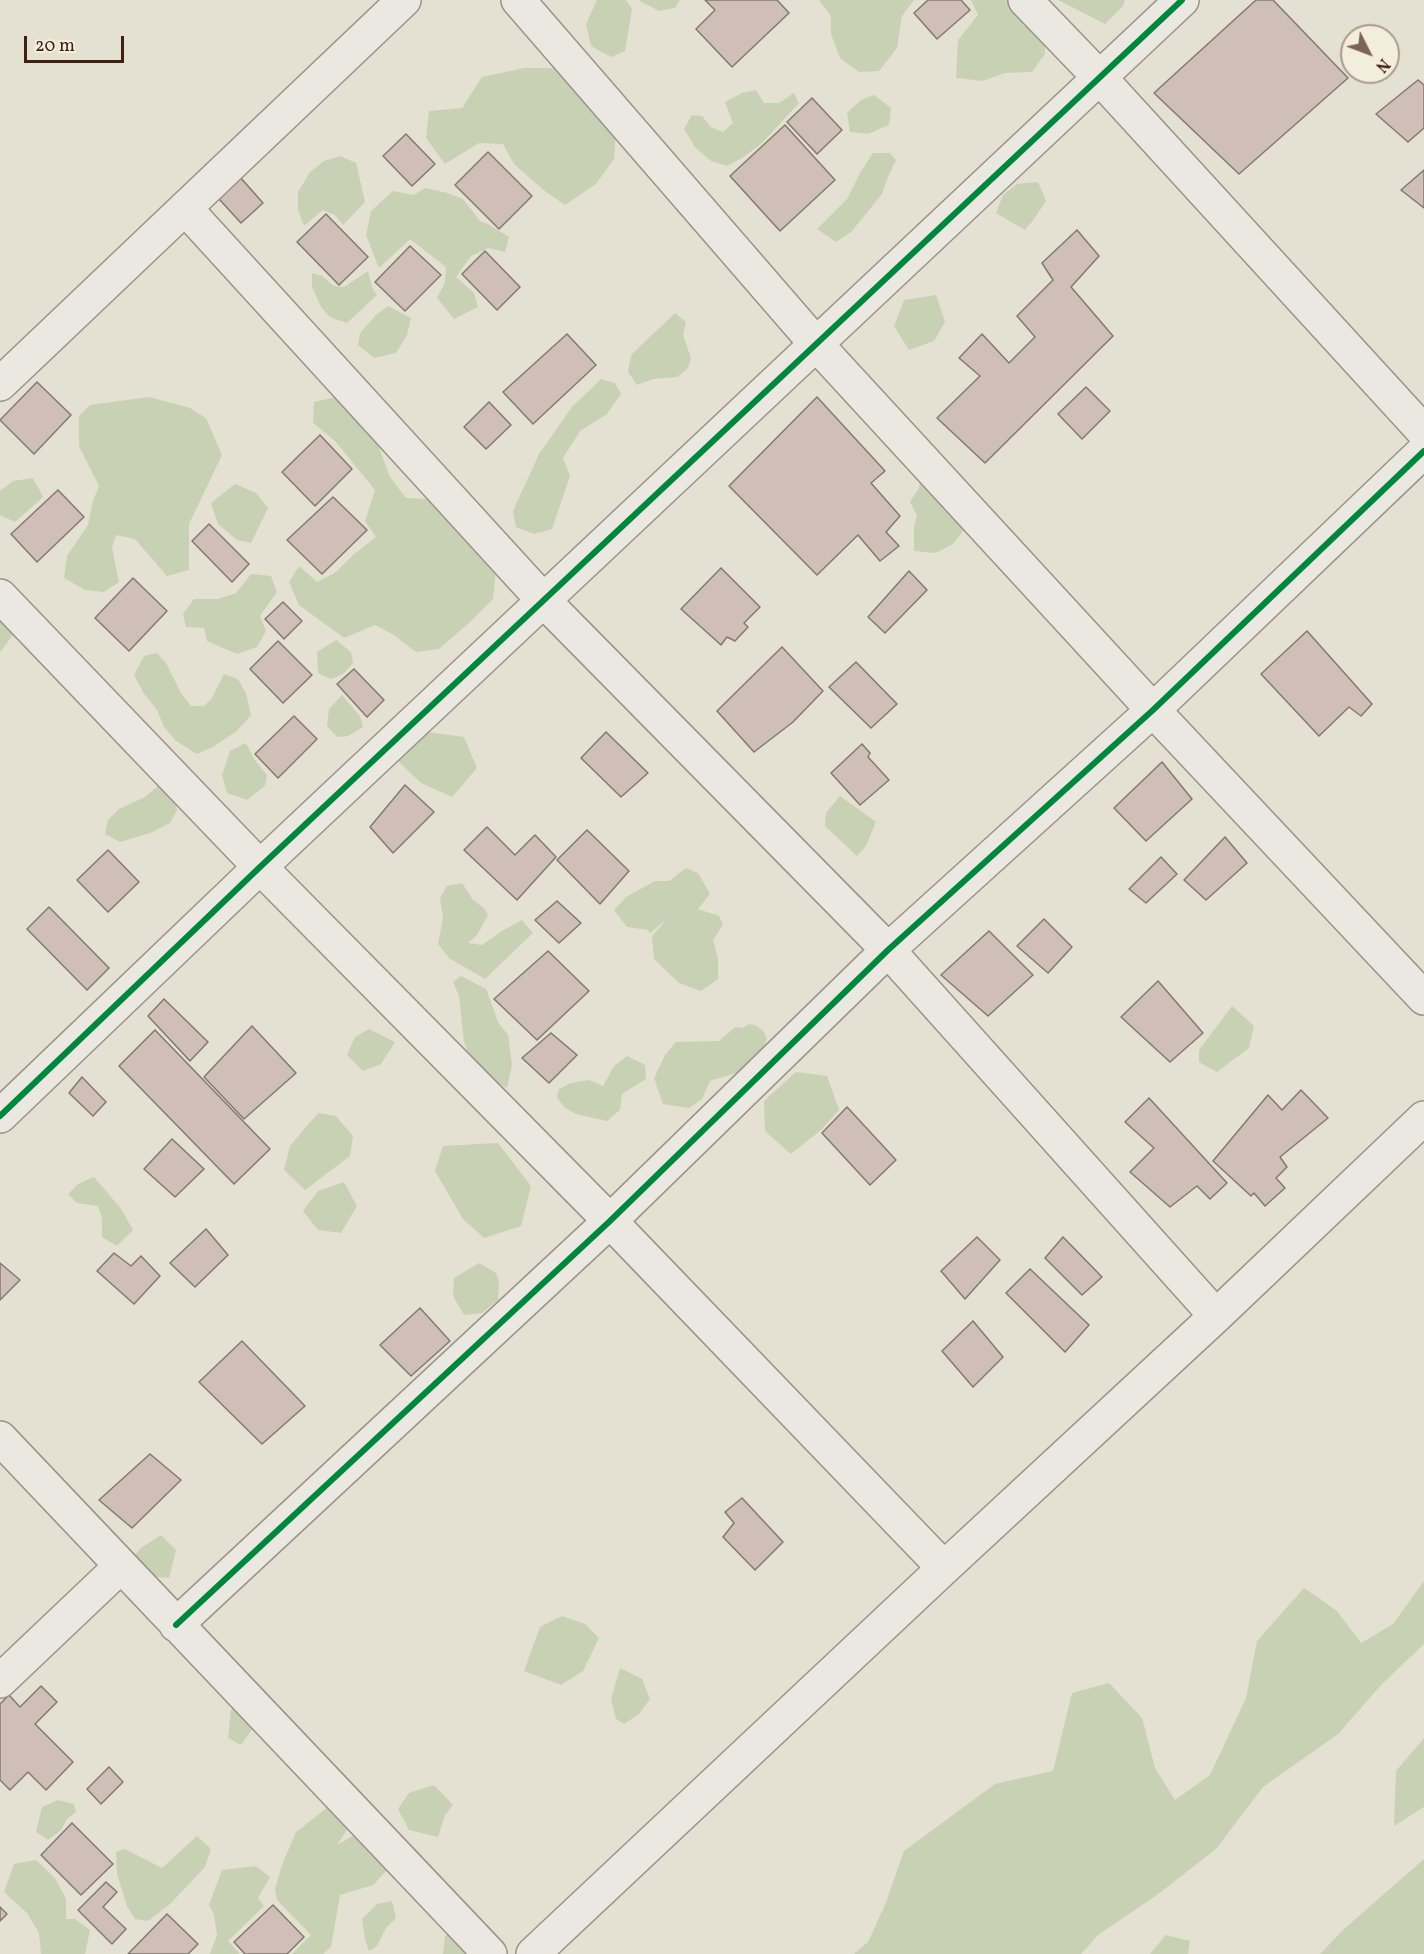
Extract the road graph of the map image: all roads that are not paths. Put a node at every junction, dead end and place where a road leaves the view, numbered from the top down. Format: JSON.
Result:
{"nodes":[{"id":1,"x":404,"y":0,"type":"edge"},
{"id":2,"x":518,"y":0,"type":"edge"},
{"id":3,"x":1025,"y":0,"type":"edge"},
{"id":4,"x":1182,"y":0,"type":"edge"},
{"id":5,"x":1100,"y":78,"type":"junction"},
{"id":6,"x":185,"y":208,"type":"junction"},
{"id":7,"x":817,"y":345,"type":"junction"},
{"id":8,"x":0,"y":384,"type":"edge"},
{"id":9,"x":1424,"y":432,"type":"edge"},
{"id":10,"x":1424,"y":451,"type":"edge"},
{"id":11,"x":0,"y":596,"type":"edge"},
{"id":12,"x":544,"y":601,"type":"junction"},
{"id":13,"x":1153,"y":710,"type":"junction"},
{"id":14,"x":260,"y":867,"type":"junction"},
{"id":15,"x":888,"y":950,"type":"junction"},
{"id":16,"x":1424,"y":998,"type":"edge"},
{"id":17,"x":0,"y":1116,"type":"edge"},
{"id":18,"x":1424,"y":1118,"type":"edge"},
{"id":19,"x":609,"y":1221,"type":"junction"},
{"id":20,"x":1216,"y":1316,"type":"junction"},
{"id":21,"x":0,"y":1438,"type":"edge"},
{"id":22,"x":120,"y":1567,"type":"junction"},
{"id":23,"x":944,"y":1568,"type":"junction"},
{"id":24,"x":176,"y":1625,"type":"junction"},
{"id":25,"x":0,"y":1681,"type":"edge"},
{"id":26,"x":490,"y":1954,"type":"edge"},
{"id":27,"x":533,"y":1954,"type":"edge"}],
"edges":[{"from":1,"to":6,"type":"street"},
{"from":2,"to":7,"type":"street"},
{"from":3,"to":5,"type":"street"},
{"from":4,"to":5,"type":"street"},
{"from":5,"to":7,"type":"street"},
{"from":5,"to":9,"type":"street"},
{"from":6,"to":8,"type":"street"},
{"from":6,"to":12,"type":"street"},
{"from":7,"to":12,"type":"street"},
{"from":7,"to":13,"type":"street"},
{"from":10,"to":13,"type":"street"},
{"from":11,"to":14,"type":"street"},
{"from":12,"to":14,"type":"street"},
{"from":12,"to":15,"type":"street"},
{"from":13,"to":15,"type":"street"},
{"from":13,"to":16,"type":"street"},
{"from":14,"to":17,"type":"street"},
{"from":14,"to":19,"type":"street"},
{"from":15,"to":19,"type":"street"},
{"from":15,"to":20,"type":"street"},
{"from":18,"to":20,"type":"street"},
{"from":19,"to":23,"type":"street"},
{"from":19,"to":24,"type":"street"},
{"from":20,"to":23,"type":"street"},
{"from":21,"to":22,"type":"street"},
{"from":22,"to":24,"type":"street"},
{"from":22,"to":25,"type":"street"},
{"from":23,"to":27,"type":"street"},
{"from":24,"to":26,"type":"street"}]}
